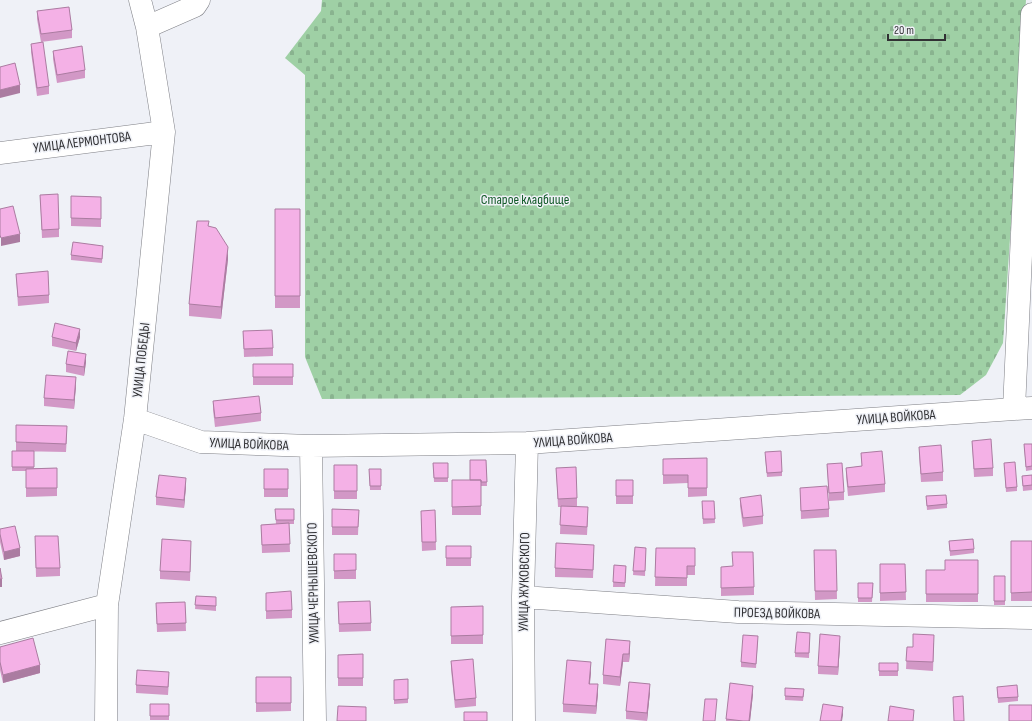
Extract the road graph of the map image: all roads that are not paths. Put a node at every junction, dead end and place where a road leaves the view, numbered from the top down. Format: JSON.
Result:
{"nodes":[{"id":1,"x":140,"y":0,"type":"edge"},
{"id":2,"x":199,"y":0,"type":"edge"},
{"id":3,"x":1032,"y":14,"type":"edge"},
{"id":4,"x":147,"y":28,"type":"junction"},
{"id":5,"x":1031,"y":82,"type":"edge"},
{"id":6,"x":164,"y":132,"type":"junction"},
{"id":7,"x":0,"y":153,"type":"edge"},
{"id":8,"x":1023,"y":409,"type":"edge"},
{"id":9,"x":135,"y":419,"type":"junction"},
{"id":10,"x":527,"y":443,"type":"junction"},
{"id":11,"x":311,"y":446,"type":"junction"},
{"id":12,"x":523,"y":597,"type":"junction"},
{"id":13,"x":107,"y":605,"type":"junction"},
{"id":14,"x":1032,"y":618,"type":"edge"},
{"id":15,"x":0,"y":633,"type":"edge"},
{"id":16,"x":106,"y":721,"type":"edge"},
{"id":17,"x":315,"y":721,"type":"edge"},
{"id":18,"x":524,"y":721,"type":"edge"}],
"edges":[{"from":1,"to":4,"type":"street","name":"УЛИЦА ПОБЕДЫ"},
{"from":2,"to":4,"type":"street"},
{"from":3,"to":5,"type":"street","name":"УЛИЦА ВОЙКОВА"},
{"from":4,"to":6,"type":"street","name":"УЛИЦА ПОБЕДЫ"},
{"from":5,"to":8,"type":"street","name":"УЛИЦА ВОЙКОВА"},
{"from":6,"to":7,"type":"street","name":"УЛИЦА ЛЕРМОНТОВА"},
{"from":6,"to":9,"type":"street","name":"УЛИЦА ПОБЕДЫ"},
{"from":8,"to":10,"type":"street","name":"УЛИЦА ВОЙКОВА"},
{"from":9,"to":11,"type":"street","name":"УЛИЦА ВОЙКОВА"},
{"from":9,"to":13,"type":"street","name":"УЛИЦА ПОБЕДЫ"},
{"from":10,"to":11,"type":"street","name":"УЛИЦА ВОЙКОВА"},
{"from":10,"to":12,"type":"street","name":"УЛИЦА ЖУКОВСКОГО"},
{"from":11,"to":17,"type":"street","name":"УЛИЦА ЧЕРНЫШЕВСКОГО"},
{"from":12,"to":14,"type":"street","name":"ПРОЕЗД ВОЙКОВА"},
{"from":12,"to":18,"type":"street","name":"УЛИЦА ЖУКОВСКОГО"},
{"from":13,"to":15,"type":"street"},
{"from":13,"to":16,"type":"street","name":"УЛИЦА ПОБЕДЫ"}]}
